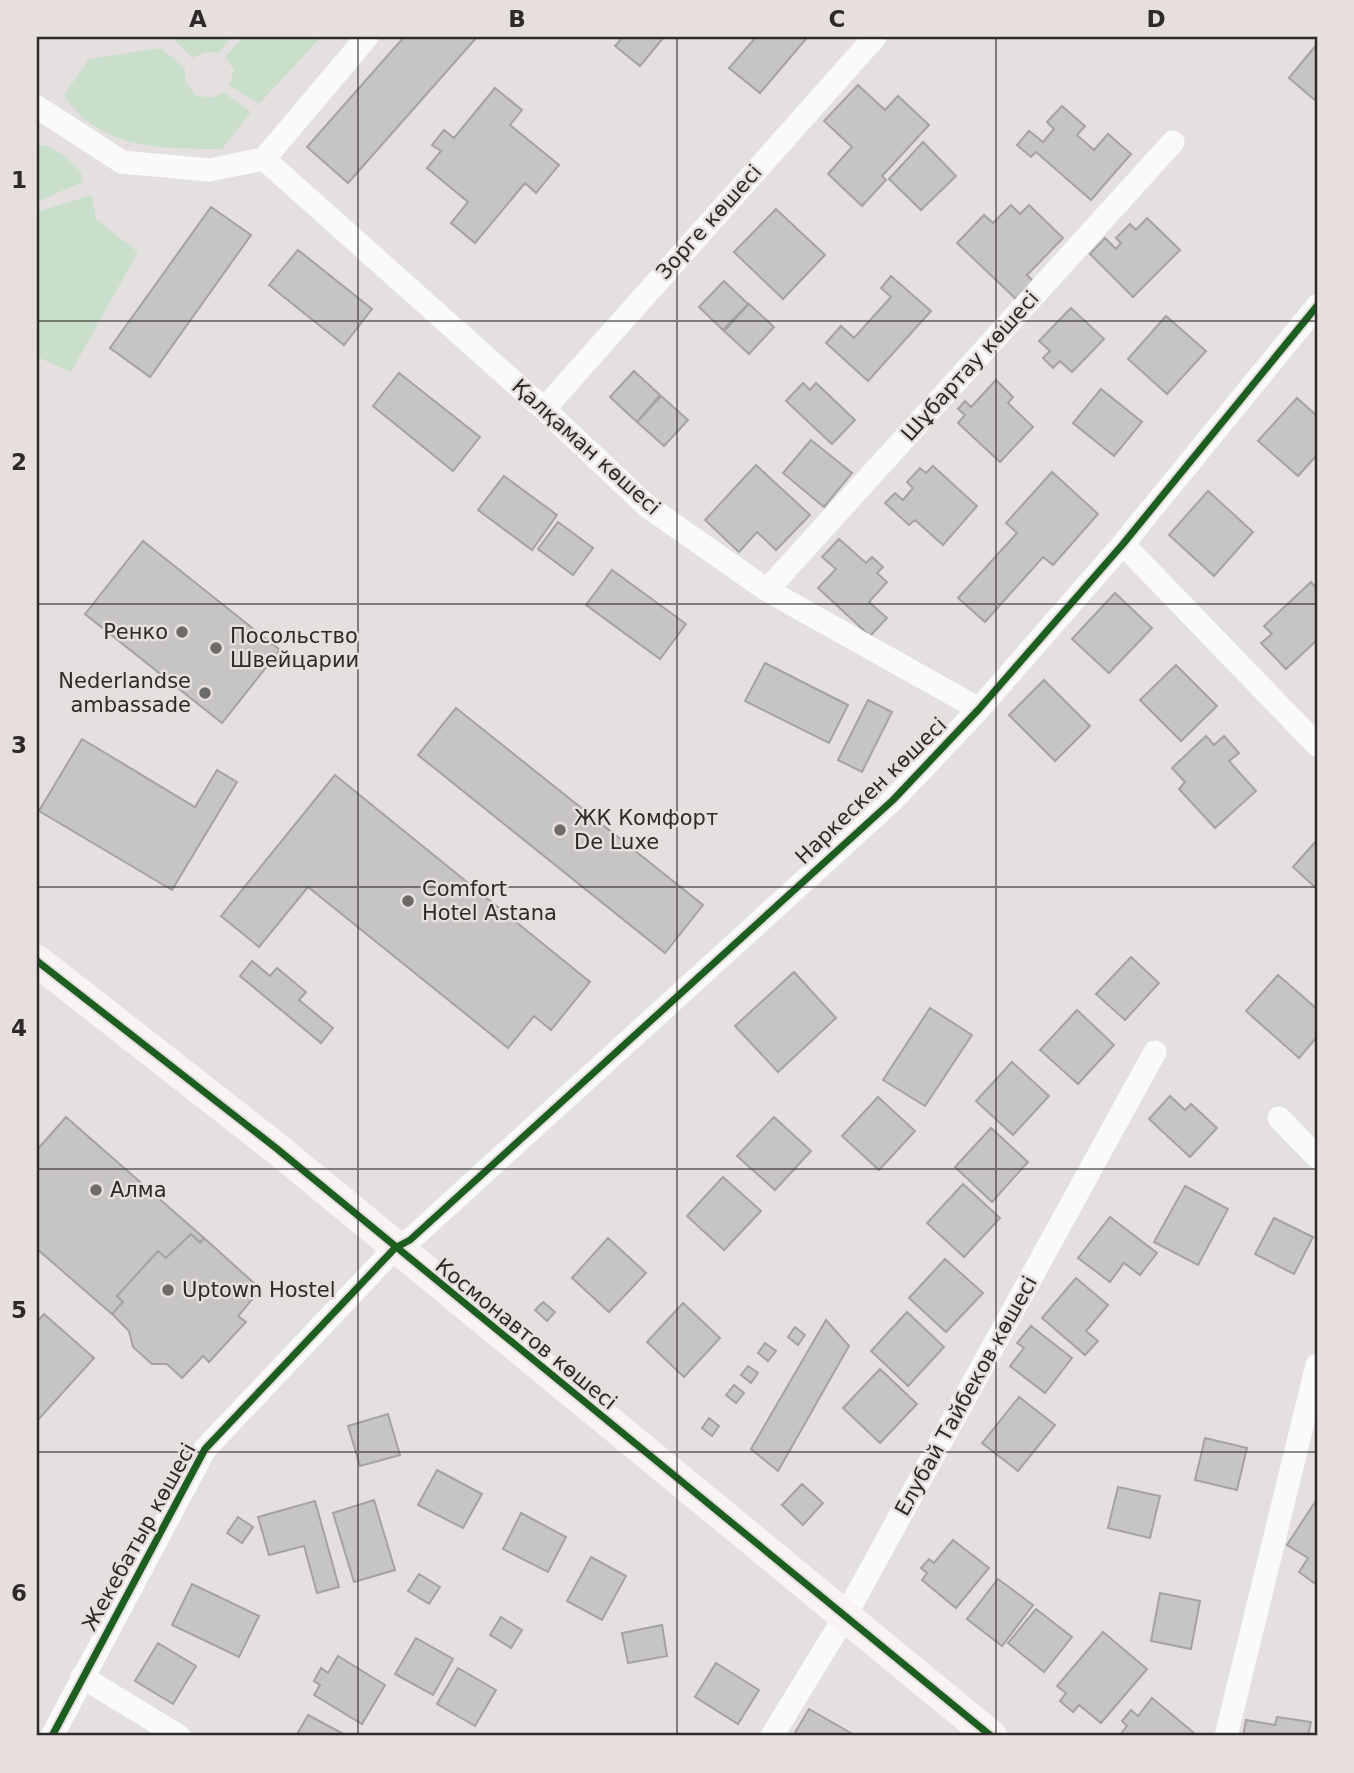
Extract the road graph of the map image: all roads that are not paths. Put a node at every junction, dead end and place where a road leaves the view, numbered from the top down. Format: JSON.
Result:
{"nodes":[{"id":1,"x":367,"y":37,"type":"edge"},
{"id":2,"x":875,"y":37,"type":"edge"},
{"id":3,"x":37,"y":107,"type":"edge"},
{"id":4,"x":1173,"y":142,"type":"dead end"},
{"id":5,"x":264,"y":159,"type":"junction"},
{"id":6,"x":1317,"y":306,"type":"edge"},
{"id":7,"x":544,"y":409,"type":"junction"},
{"id":8,"x":1122,"y":544,"type":"junction"},
{"id":9,"x":767,"y":590,"type":"junction"},
{"id":10,"x":979,"y":709,"type":"junction"},
{"id":11,"x":1313,"y":733,"type":"edge"},
{"id":12,"x":37,"y":961,"type":"edge"},
{"id":13,"x":1155,"y":1052,"type":"dead end"},
{"id":14,"x":1279,"y":1118,"type":"dead end"},
{"id":15,"x":1317,"y":1157,"type":"edge"},
{"id":16,"x":395,"y":1248,"type":"junction"},
{"id":17,"x":1317,"y":1365,"type":"edge"},
{"id":18,"x":844,"y":1618,"type":"junction"},
{"id":19,"x":82,"y":1677,"type":"junction"},
{"id":20,"x":52,"y":1736,"type":"edge"},
{"id":21,"x":178,"y":1736,"type":"edge"},
{"id":22,"x":772,"y":1736,"type":"edge"},
{"id":23,"x":991,"y":1736,"type":"edge"},
{"id":24,"x":1226,"y":1736,"type":"edge"}],
"edges":[{"from":1,"to":5,"type":"street"},
{"from":2,"to":7,"type":"street","name":"Зорге көшесі"},
{"from":3,"to":5,"type":"street"},
{"from":4,"to":9,"type":"street","name":"Шұбартау көшесі"},
{"from":5,"to":7,"type":"street","name":"Қалқаман көшесі"},
{"from":6,"to":8,"type":"street","name":"Наркескен көшесі"},
{"from":7,"to":9,"type":"street","name":"Қалқаман көшесі"},
{"from":8,"to":10,"type":"street","name":"Наркескен көшесі"},
{"from":8,"to":11,"type":"street"},
{"from":9,"to":10,"type":"street","name":"Қалқаман көшесі"},
{"from":10,"to":16,"type":"street","name":"Наркескен көшесі"},
{"from":12,"to":16,"type":"street","name":"Космонавтов көшесі"},
{"from":13,"to":18,"type":"street","name":"Елубай Тайбеков көшесі"},
{"from":14,"to":15,"type":"street"},
{"from":16,"to":18,"type":"street","name":"Космонавтов көшесі"},
{"from":16,"to":19,"type":"street","name":"Жекебатыр көшесі"},
{"from":17,"to":24,"type":"street"},
{"from":18,"to":22,"type":"street","name":"Елубай Тайбеков көшесі"},
{"from":18,"to":23,"type":"street","name":"Космонавтов көшесі"},
{"from":19,"to":20,"type":"street","name":"Жекебатыр көшесі"},
{"from":19,"to":21,"type":"street"}]}
